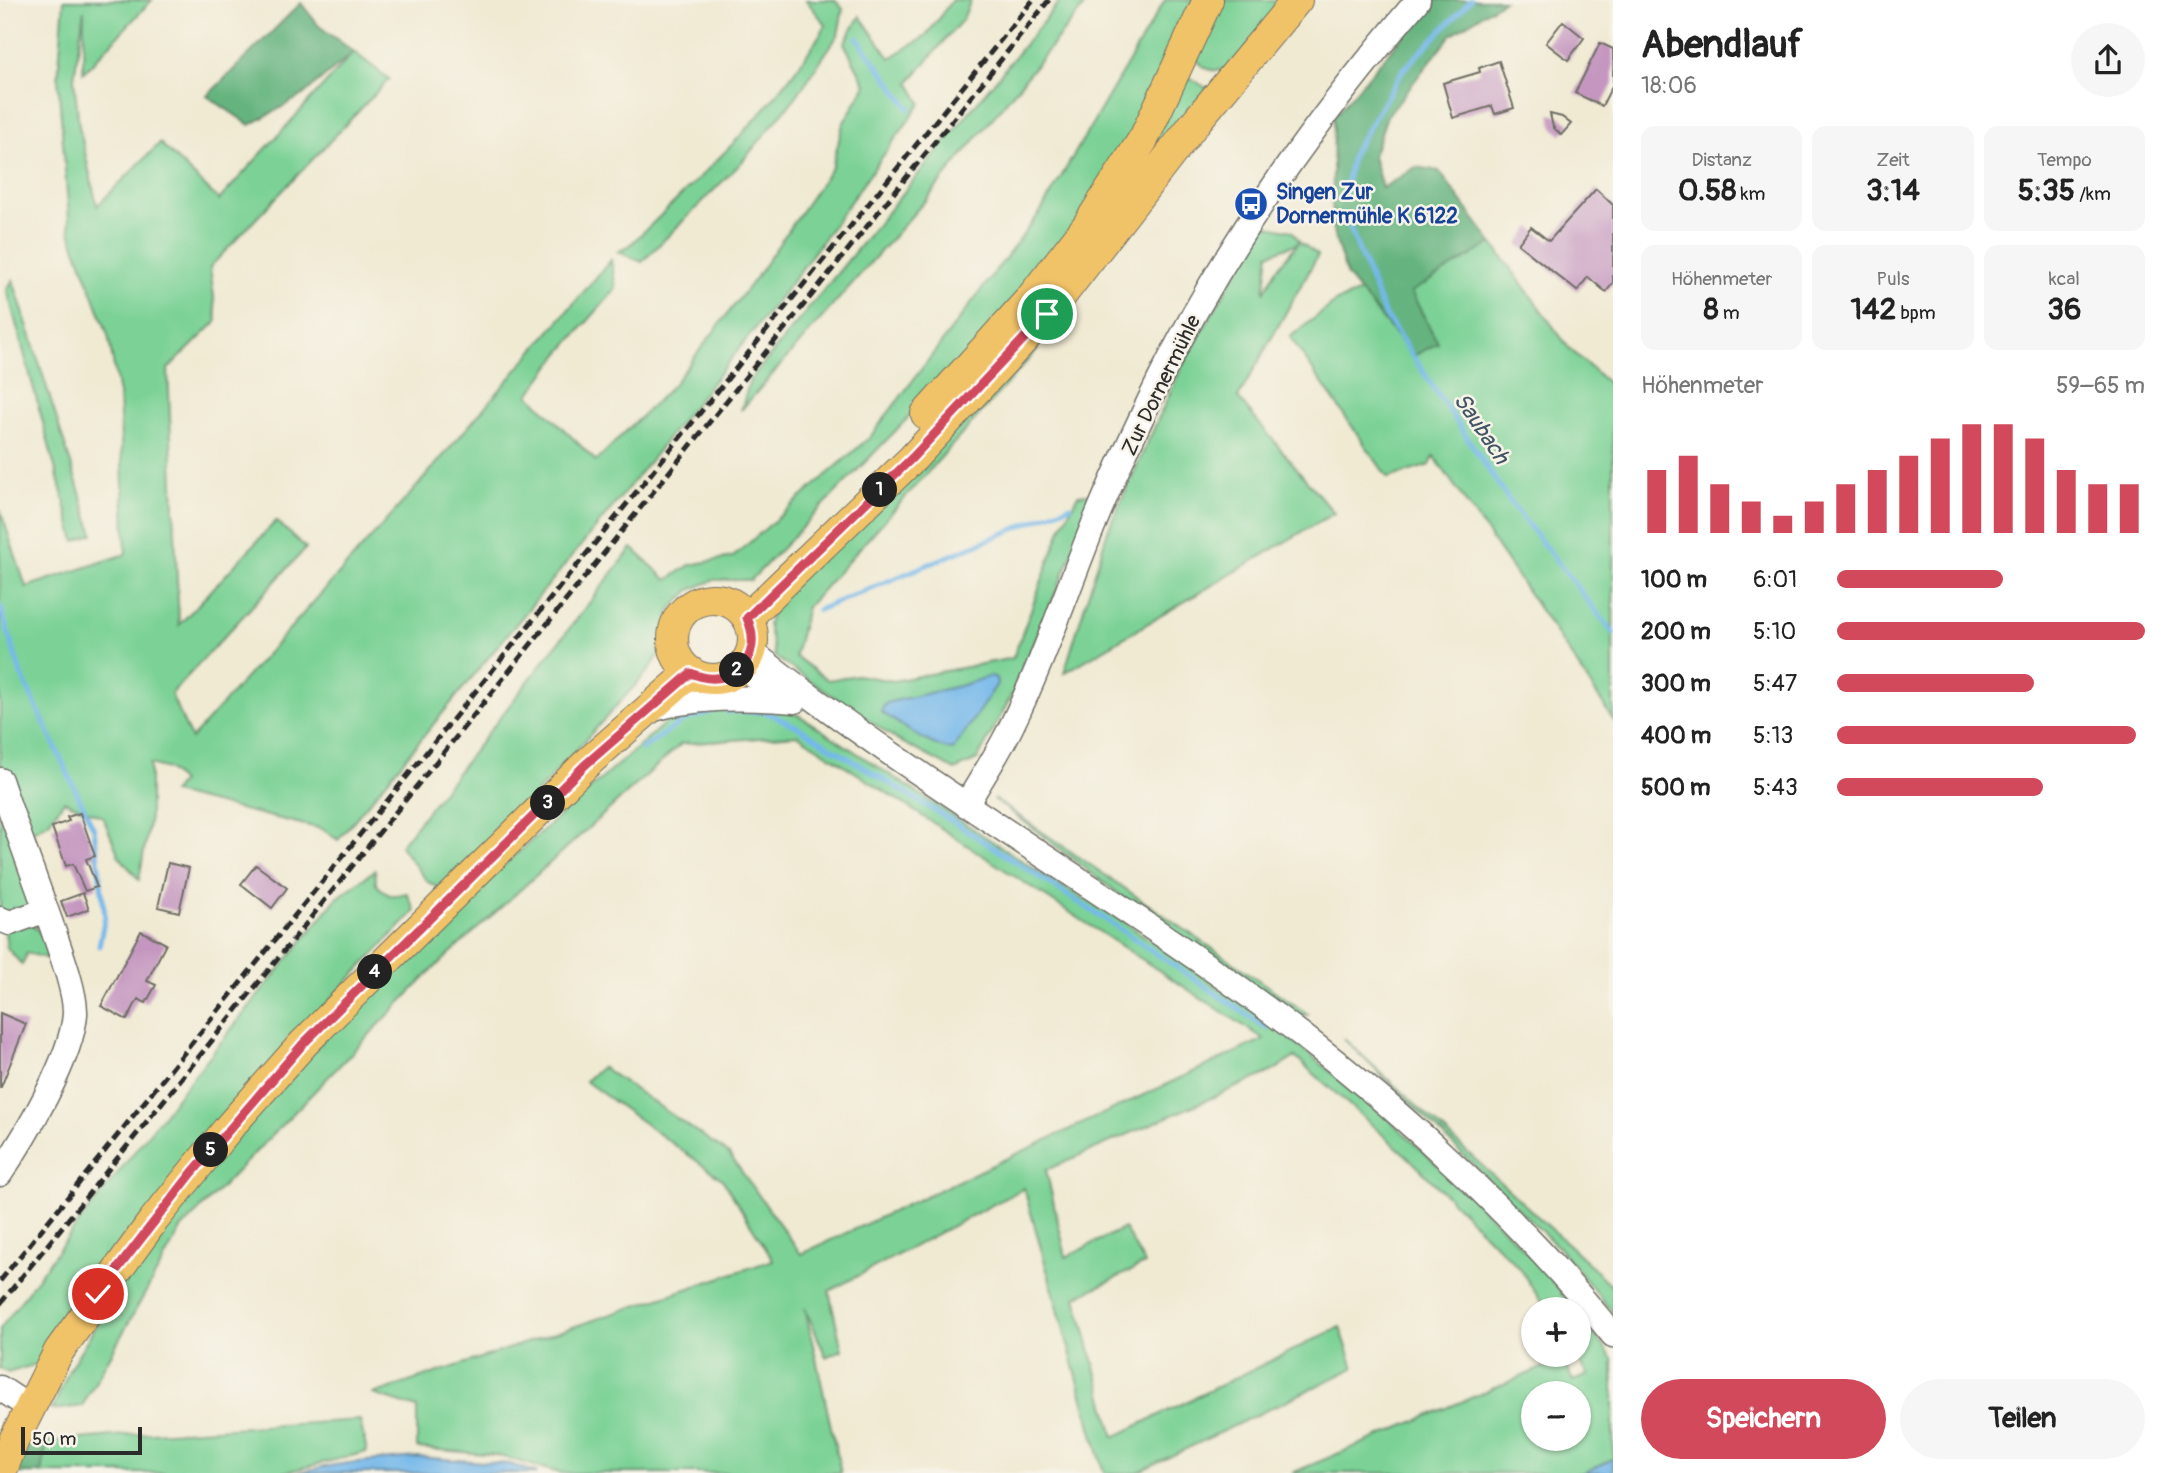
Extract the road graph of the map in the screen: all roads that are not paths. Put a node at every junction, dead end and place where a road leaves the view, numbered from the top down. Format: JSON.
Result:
{"nodes":[{"id":1,"x":1208,"y":0,"type":"edge"},
{"id":2,"x":1297,"y":0,"type":"edge"},
{"id":3,"x":1418,"y":0,"type":"edge"},
{"id":4,"x":742,"y":612,"type":"junction"},
{"id":5,"x":746,"y":659,"type":"junction"},
{"id":6,"x":683,"y":664,"type":"junction"},
{"id":7,"x":795,"y":701,"type":"junction"},
{"id":8,"x":646,"y":711,"type":"junction"},
{"id":9,"x":850,"y":725,"type":"junction"},
{"id":10,"x":585,"y":765,"type":"junction"},
{"id":11,"x":0,"y":780,"type":"edge"},
{"id":12,"x":966,"y":805,"type":"junction"},
{"id":13,"x":46,"y":909,"type":"junction"},
{"id":14,"x":0,"y":919,"type":"edge"},
{"id":15,"x":0,"y":1174,"type":"edge"},
{"id":16,"x":1613,"y":1335,"type":"edge"},
{"id":17,"x":0,"y":1388,"type":"edge"},
{"id":18,"x":30,"y":1408,"type":"junction"},
{"id":19,"x":1,"y":1473,"type":"edge"}],
"edges":[{"from":1,"to":4,"type":"main road"},
{"from":2,"to":4,"type":"main road"},
{"from":3,"to":12,"type":"street","name":"Zur Dornermühle"},
{"from":4,"to":5,"type":"main road"},
{"from":4,"to":6,"type":"main road"},
{"from":5,"to":6,"type":"main road"},
{"from":5,"to":7,"type":"street"},
{"from":5,"to":9,"type":"street"},
{"from":6,"to":8,"type":"main road"},
{"from":6,"to":10,"type":"main road"},
{"from":7,"to":8,"type":"street"},
{"from":7,"to":9,"type":"street"},
{"from":8,"to":10,"type":"main road"},
{"from":9,"to":12,"type":"street"},
{"from":10,"to":18,"type":"main road"},
{"from":11,"to":13,"type":"street"},
{"from":12,"to":16,"type":"street"},
{"from":13,"to":14,"type":"street"},
{"from":13,"to":15,"type":"street"},
{"from":17,"to":18,"type":"street"},
{"from":18,"to":19,"type":"main road"}]}
